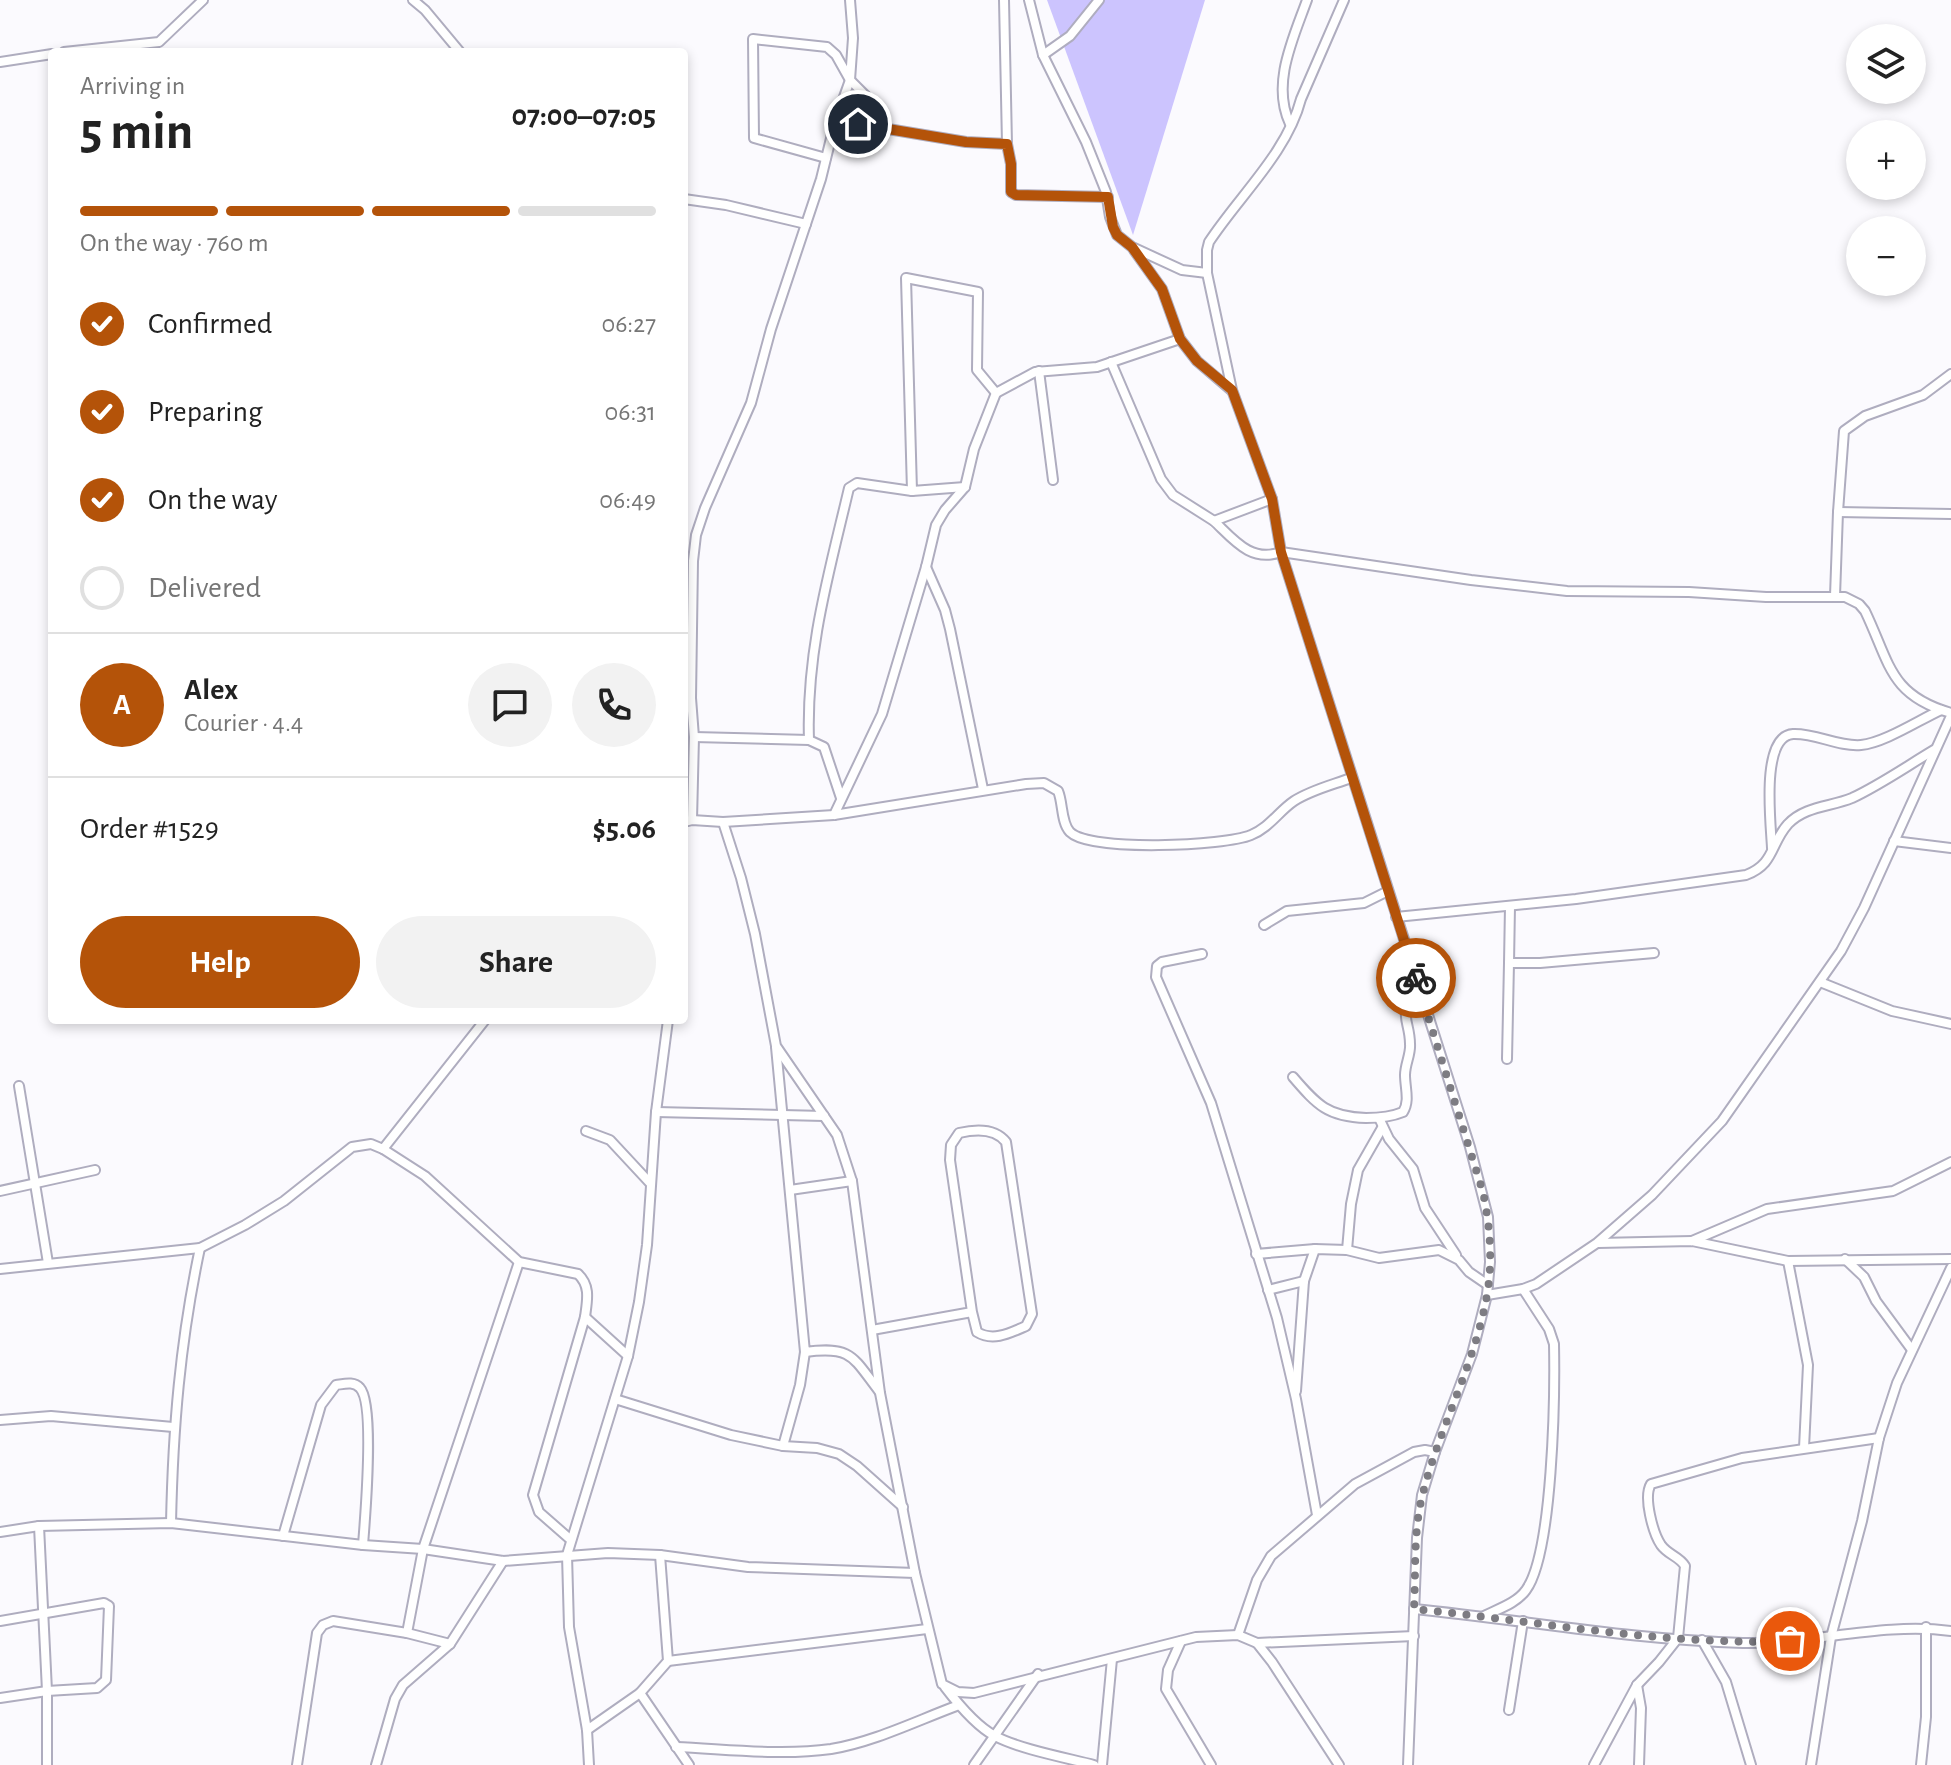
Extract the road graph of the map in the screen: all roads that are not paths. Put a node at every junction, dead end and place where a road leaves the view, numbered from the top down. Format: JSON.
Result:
{"nodes":[{"id":1,"x":203,"y":0,"type":"edge"},
{"id":2,"x":413,"y":0,"type":"edge"},
{"id":3,"x":850,"y":0,"type":"edge"},
{"id":4,"x":1004,"y":0,"type":"edge"},
{"id":5,"x":1029,"y":0,"type":"edge"},
{"id":6,"x":1099,"y":0,"type":"edge"},
{"id":7,"x":1307,"y":0,"type":"edge"},
{"id":8,"x":1344,"y":0,"type":"edge"},
{"id":9,"x":102,"y":48,"type":"edge"},
{"id":10,"x":457,"y":48,"type":"edge"},
{"id":11,"x":48,"y":55,"type":"edge"},
{"id":12,"x":1043,"y":55,"type":"junction"},
{"id":13,"x":0,"y":62,"type":"edge"},
{"id":14,"x":850,"y":80,"type":"junction"},
{"id":15,"x":835,"y":122,"type":"junction"},
{"id":16,"x":858,"y":124,"type":"junction"},
{"id":17,"x":1290,"y":124,"type":"junction"},
{"id":18,"x":1007,"y":144,"type":"junction"},
{"id":19,"x":826,"y":158,"type":"junction"},
{"id":20,"x":1108,"y":197,"type":"junction"},
{"id":21,"x":688,"y":200,"type":"edge"},
{"id":22,"x":806,"y":224,"type":"junction"},
{"id":23,"x":1132,"y":247,"type":"junction"},
{"id":24,"x":1207,"y":273,"type":"junction"},
{"id":25,"x":1180,"y":339,"type":"junction"},
{"id":26,"x":1111,"y":362,"type":"junction"},
{"id":27,"x":1039,"y":371,"type":"junction"},
{"id":28,"x":1951,"y":374,"type":"edge"},
{"id":29,"x":1232,"y":390,"type":"junction"},
{"id":30,"x":996,"y":393,"type":"junction"},
{"id":31,"x":1053,"y":480,"type":"dead end"},
{"id":32,"x":965,"y":487,"type":"junction"},
{"id":33,"x":912,"y":491,"type":"junction"},
{"id":34,"x":1272,"y":499,"type":"junction"},
{"id":35,"x":1838,"y":512,"type":"junction"},
{"id":36,"x":1951,"y":514,"type":"edge"},
{"id":37,"x":1214,"y":521,"type":"junction"},
{"id":38,"x":1281,"y":552,"type":"junction"},
{"id":39,"x":926,"y":567,"type":"junction"},
{"id":40,"x":1835,"y":596,"type":"junction"},
{"id":41,"x":1941,"y":710,"type":"junction"},
{"id":42,"x":1951,"y":714,"type":"edge"},
{"id":43,"x":694,"y":737,"type":"junction"},
{"id":44,"x":809,"y":740,"type":"junction"},
{"id":45,"x":1934,"y":750,"type":"junction"},
{"id":46,"x":1351,"y":778,"type":"junction"},
{"id":47,"x":983,"y":789,"type":"junction"},
{"id":48,"x":842,"y":799,"type":"junction"},
{"id":49,"x":834,"y":815,"type":"junction"},
{"id":50,"x":688,"y":821,"type":"edge"},
{"id":51,"x":723,"y":822,"type":"junction"},
{"id":52,"x":1894,"y":841,"type":"junction"},
{"id":53,"x":1951,"y":848,"type":"edge"},
{"id":54,"x":1772,"y":852,"type":"junction"},
{"id":55,"x":1388,"y":891,"type":"junction"},
{"id":56,"x":1510,"y":906,"type":"junction"},
{"id":57,"x":1396,"y":917,"type":"junction"},
{"id":58,"x":1264,"y":925,"type":"dead end"},
{"id":59,"x":1654,"y":953,"type":"dead end"},
{"id":60,"x":1202,"y":954,"type":"dead end"},
{"id":61,"x":1509,"y":963,"type":"junction"},
{"id":62,"x":1820,"y":982,"type":"junction"},
{"id":63,"x":1421,"y":994,"type":"junction"},
{"id":64,"x":482,"y":1024,"type":"edge"},
{"id":65,"x":667,"y":1024,"type":"edge"},
{"id":66,"x":1951,"y":1024,"type":"edge"},
{"id":67,"x":776,"y":1046,"type":"junction"},
{"id":68,"x":1507,"y":1059,"type":"dead end"},
{"id":69,"x":1293,"y":1077,"type":"dead end"},
{"id":70,"x":19,"y":1086,"type":"dead end"},
{"id":71,"x":656,"y":1112,"type":"junction"},
{"id":72,"x":781,"y":1114,"type":"junction"},
{"id":73,"x":824,"y":1116,"type":"junction"},
{"id":74,"x":1379,"y":1118,"type":"junction"},
{"id":75,"x":1382,"y":1128,"type":"junction"},
{"id":76,"x":586,"y":1131,"type":"dead end"},
{"id":77,"x":383,"y":1149,"type":"junction"},
{"id":78,"x":1951,"y":1162,"type":"edge"},
{"id":79,"x":95,"y":1170,"type":"dead end"},
{"id":80,"x":852,"y":1181,"type":"junction"},
{"id":81,"x":35,"y":1183,"type":"junction"},
{"id":82,"x":650,"y":1183,"type":"junction"},
{"id":83,"x":790,"y":1190,"type":"junction"},
{"id":84,"x":0,"y":1191,"type":"edge"},
{"id":85,"x":1692,"y":1241,"type":"junction"},
{"id":86,"x":1597,"y":1243,"type":"junction"},
{"id":87,"x":200,"y":1248,"type":"junction"},
{"id":88,"x":1315,"y":1249,"type":"junction"},
{"id":89,"x":1347,"y":1250,"type":"junction"},
{"id":90,"x":1256,"y":1254,"type":"junction"},
{"id":91,"x":1844,"y":1258,"type":"junction"},
{"id":92,"x":1951,"y":1259,"type":"edge"},
{"id":93,"x":1459,"y":1260,"type":"junction"},
{"id":94,"x":1788,"y":1261,"type":"junction"},
{"id":95,"x":519,"y":1262,"type":"junction"},
{"id":96,"x":48,"y":1263,"type":"junction"},
{"id":97,"x":1951,"y":1268,"type":"edge"},
{"id":98,"x":0,"y":1269,"type":"edge"},
{"id":99,"x":1304,"y":1281,"type":"junction"},
{"id":100,"x":1523,"y":1289,"type":"junction"},
{"id":101,"x":1268,"y":1290,"type":"junction"},
{"id":102,"x":1487,"y":1290,"type":"junction"},
{"id":103,"x":972,"y":1312,"type":"junction"},
{"id":104,"x":585,"y":1317,"type":"junction"},
{"id":105,"x":872,"y":1330,"type":"junction"},
{"id":106,"x":1912,"y":1350,"type":"junction"},
{"id":107,"x":805,"y":1352,"type":"junction"},
{"id":108,"x":628,"y":1356,"type":"junction"},
{"id":109,"x":880,"y":1393,"type":"junction"},
{"id":110,"x":615,"y":1399,"type":"junction"},
{"id":111,"x":1296,"y":1399,"type":"junction"},
{"id":112,"x":0,"y":1420,"type":"edge"},
{"id":113,"x":173,"y":1427,"type":"junction"},
{"id":114,"x":1879,"y":1438,"type":"junction"},
{"id":115,"x":783,"y":1446,"type":"junction"},
{"id":116,"x":1804,"y":1448,"type":"junction"},
{"id":117,"x":1435,"y":1452,"type":"junction"},
{"id":118,"x":904,"y":1508,"type":"junction"},
{"id":119,"x":1317,"y":1515,"type":"junction"},
{"id":120,"x":171,"y":1523,"type":"junction"},
{"id":121,"x":39,"y":1526,"type":"junction"},
{"id":122,"x":0,"y":1532,"type":"edge"},
{"id":123,"x":283,"y":1536,"type":"junction"},
{"id":124,"x":571,"y":1540,"type":"junction"},
{"id":125,"x":363,"y":1545,"type":"junction"},
{"id":126,"x":423,"y":1549,"type":"junction"},
{"id":127,"x":567,"y":1555,"type":"junction"},
{"id":128,"x":660,"y":1555,"type":"junction"},
{"id":129,"x":503,"y":1561,"type":"junction"},
{"id":130,"x":915,"y":1573,"type":"junction"},
{"id":131,"x":1414,"y":1609,"type":"junction"},
{"id":132,"x":43,"y":1612,"type":"junction"},
{"id":133,"x":1483,"y":1616,"type":"junction"},
{"id":134,"x":0,"y":1621,"type":"edge"},
{"id":135,"x":1523,"y":1621,"type":"junction"},
{"id":136,"x":1926,"y":1627,"type":"junction"},
{"id":137,"x":927,"y":1629,"type":"junction"},
{"id":138,"x":1951,"y":1631,"type":"edge"},
{"id":139,"x":407,"y":1633,"type":"junction"},
{"id":140,"x":1238,"y":1635,"type":"junction"},
{"id":141,"x":1414,"y":1636,"type":"junction"},
{"id":142,"x":1831,"y":1637,"type":"junction"},
{"id":143,"x":1678,"y":1638,"type":"junction"},
{"id":144,"x":1702,"y":1640,"type":"junction"},
{"id":145,"x":1181,"y":1641,"type":"junction"},
{"id":146,"x":1257,"y":1643,"type":"junction"},
{"id":147,"x":450,"y":1644,"type":"junction"},
{"id":148,"x":1112,"y":1659,"type":"junction"},
{"id":149,"x":668,"y":1661,"type":"junction"},
{"id":150,"x":1038,"y":1674,"type":"junction"},
{"id":151,"x":942,"y":1684,"type":"junction"},
{"id":152,"x":1637,"y":1685,"type":"junction"},
{"id":153,"x":47,"y":1691,"type":"junction"},
{"id":154,"x":640,"y":1693,"type":"junction"},
{"id":155,"x":0,"y":1698,"type":"edge"},
{"id":156,"x":959,"y":1705,"type":"junction"},
{"id":157,"x":1509,"y":1710,"type":"dead end"},
{"id":158,"x":587,"y":1730,"type":"junction"},
{"id":159,"x":995,"y":1736,"type":"junction"},
{"id":160,"x":676,"y":1747,"type":"junction"},
{"id":161,"x":1335,"y":1764,"type":"edge"},
{"id":162,"x":47,"y":1765,"type":"edge"},
{"id":163,"x":297,"y":1765,"type":"edge"},
{"id":164,"x":376,"y":1765,"type":"edge"},
{"id":165,"x":589,"y":1765,"type":"edge"},
{"id":166,"x":689,"y":1765,"type":"edge"},
{"id":167,"x":974,"y":1765,"type":"edge"},
{"id":168,"x":1094,"y":1765,"type":"edge"},
{"id":169,"x":1102,"y":1765,"type":"edge"},
{"id":170,"x":1211,"y":1765,"type":"edge"},
{"id":171,"x":1408,"y":1765,"type":"edge"},
{"id":172,"x":1594,"y":1765,"type":"edge"},
{"id":173,"x":1639,"y":1765,"type":"edge"},
{"id":174,"x":1751,"y":1765,"type":"edge"},
{"id":175,"x":1811,"y":1765,"type":"edge"},
{"id":176,"x":1921,"y":1765,"type":"edge"}],
"edges":[{"from":1,"to":9,"type":"street"},
{"from":2,"to":10,"type":"street"},
{"from":3,"to":14,"type":"street"},
{"from":4,"to":18,"type":"street"},
{"from":5,"to":12,"type":"street"},
{"from":6,"to":12,"type":"street"},
{"from":7,"to":17,"type":"street"},
{"from":8,"to":17,"type":"street"},
{"from":11,"to":13,"type":"street"},
{"from":12,"to":20,"type":"street"},
{"from":14,"to":15,"type":"street"},
{"from":14,"to":16,"type":"street"},
{"from":14,"to":19,"type":"street"},
{"from":15,"to":16,"type":"street"},
{"from":15,"to":19,"type":"street"},
{"from":16,"to":18,"type":"street"},
{"from":17,"to":24,"type":"street"},
{"from":18,"to":20,"type":"street"},
{"from":19,"to":22,"type":"street"},
{"from":20,"to":23,"type":"street"},
{"from":21,"to":22,"type":"street"},
{"from":22,"to":43,"type":"street"},
{"from":23,"to":24,"type":"street"},
{"from":23,"to":25,"type":"street"},
{"from":24,"to":29,"type":"street"},
{"from":25,"to":26,"type":"street"},
{"from":25,"to":29,"type":"street"},
{"from":26,"to":27,"type":"street"},
{"from":26,"to":37,"type":"street"},
{"from":27,"to":30,"type":"street"},
{"from":27,"to":31,"type":"street"},
{"from":28,"to":35,"type":"street"},
{"from":29,"to":34,"type":"street"},
{"from":30,"to":32,"type":"street"},
{"from":30,"to":33,"type":"street"},
{"from":32,"to":33,"type":"street"},
{"from":32,"to":39,"type":"street"},
{"from":33,"to":44,"type":"street"},
{"from":34,"to":37,"type":"street"},
{"from":34,"to":38,"type":"street"},
{"from":35,"to":36,"type":"street"},
{"from":35,"to":40,"type":"street"},
{"from":37,"to":38,"type":"street"},
{"from":38,"to":40,"type":"street"},
{"from":38,"to":46,"type":"street"},
{"from":39,"to":47,"type":"street"},
{"from":39,"to":48,"type":"street"},
{"from":40,"to":41,"type":"street"},
{"from":41,"to":42,"type":"street"},
{"from":41,"to":54,"type":"street"},
{"from":42,"to":45,"type":"street"},
{"from":43,"to":44,"type":"street"},
{"from":43,"to":50,"type":"street"},
{"from":44,"to":48,"type":"street"},
{"from":45,"to":52,"type":"street"},
{"from":45,"to":54,"type":"street"},
{"from":46,"to":47,"type":"street"},
{"from":46,"to":55,"type":"street"},
{"from":47,"to":49,"type":"street"},
{"from":48,"to":49,"type":"street"},
{"from":49,"to":51,"type":"street"},
{"from":50,"to":51,"type":"street"},
{"from":51,"to":67,"type":"street"},
{"from":52,"to":53,"type":"street"},
{"from":52,"to":62,"type":"street"},
{"from":54,"to":56,"type":"street"},
{"from":55,"to":57,"type":"street"},
{"from":55,"to":58,"type":"street"},
{"from":56,"to":57,"type":"street"},
{"from":56,"to":61,"type":"street"},
{"from":57,"to":63,"type":"street"},
{"from":59,"to":61,"type":"street"},
{"from":60,"to":90,"type":"street"},
{"from":61,"to":68,"type":"street"},
{"from":62,"to":66,"type":"street"},
{"from":62,"to":86,"type":"street"},
{"from":63,"to":74,"type":"street"},
{"from":63,"to":102,"type":"street"},
{"from":64,"to":77,"type":"street"},
{"from":65,"to":71,"type":"street"},
{"from":67,"to":72,"type":"street"},
{"from":67,"to":73,"type":"street"},
{"from":69,"to":74,"type":"street"},
{"from":70,"to":81,"type":"street"},
{"from":71,"to":72,"type":"street"},
{"from":71,"to":82,"type":"street"},
{"from":72,"to":73,"type":"street"},
{"from":72,"to":83,"type":"street"},
{"from":73,"to":80,"type":"street"},
{"from":74,"to":75,"type":"street"},
{"from":75,"to":89,"type":"street"},
{"from":75,"to":93,"type":"street"},
{"from":76,"to":82,"type":"street"},
{"from":77,"to":87,"type":"street"},
{"from":77,"to":95,"type":"street"},
{"from":78,"to":85,"type":"street"},
{"from":79,"to":81,"type":"street"},
{"from":80,"to":83,"type":"street"},
{"from":80,"to":105,"type":"street"},
{"from":81,"to":84,"type":"street"},
{"from":81,"to":96,"type":"street"},
{"from":82,"to":108,"type":"street"},
{"from":83,"to":107,"type":"street"},
{"from":85,"to":86,"type":"street"},
{"from":85,"to":94,"type":"street"},
{"from":86,"to":100,"type":"street"},
{"from":87,"to":96,"type":"street"},
{"from":87,"to":113,"type":"street"},
{"from":88,"to":89,"type":"street"},
{"from":88,"to":90,"type":"street"},
{"from":88,"to":99,"type":"street"},
{"from":89,"to":93,"type":"street"},
{"from":90,"to":101,"type":"street"},
{"from":91,"to":92,"type":"street"},
{"from":91,"to":94,"type":"street"},
{"from":91,"to":106,"type":"street"},
{"from":93,"to":102,"type":"street"},
{"from":94,"to":116,"type":"street"},
{"from":95,"to":104,"type":"street"},
{"from":95,"to":126,"type":"street"},
{"from":96,"to":98,"type":"street"},
{"from":97,"to":106,"type":"street"},
{"from":99,"to":101,"type":"street"},
{"from":99,"to":111,"type":"street"},
{"from":100,"to":102,"type":"street"},
{"from":100,"to":133,"type":"street"},
{"from":101,"to":111,"type":"street"},
{"from":102,"to":117,"type":"street"},
{"from":103,"to":103,"type":"street"},
{"from":103,"to":105,"type":"street"},
{"from":104,"to":108,"type":"street"},
{"from":104,"to":124,"type":"street"},
{"from":105,"to":109,"type":"street"},
{"from":106,"to":114,"type":"street"},
{"from":107,"to":109,"type":"street"},
{"from":107,"to":115,"type":"street"},
{"from":108,"to":110,"type":"street"},
{"from":109,"to":118,"type":"street"},
{"from":110,"to":115,"type":"street"},
{"from":110,"to":124,"type":"street"},
{"from":111,"to":119,"type":"street"},
{"from":112,"to":113,"type":"street"},
{"from":113,"to":120,"type":"street"},
{"from":114,"to":116,"type":"street"},
{"from":114,"to":142,"type":"street"},
{"from":115,"to":118,"type":"street"},
{"from":116,"to":143,"type":"street"},
{"from":117,"to":119,"type":"street"},
{"from":117,"to":131,"type":"street"},
{"from":118,"to":130,"type":"street"},
{"from":119,"to":140,"type":"street"},
{"from":120,"to":121,"type":"street"},
{"from":120,"to":123,"type":"street"},
{"from":121,"to":122,"type":"street"},
{"from":121,"to":132,"type":"street"},
{"from":123,"to":125,"type":"street"},
{"from":123,"to":125,"type":"street"},
{"from":124,"to":127,"type":"street"},
{"from":125,"to":126,"type":"street"},
{"from":126,"to":129,"type":"street"},
{"from":126,"to":139,"type":"street"},
{"from":127,"to":128,"type":"street"},
{"from":127,"to":129,"type":"street"},
{"from":127,"to":158,"type":"street"},
{"from":128,"to":130,"type":"street"},
{"from":128,"to":149,"type":"street"},
{"from":129,"to":147,"type":"street"},
{"from":130,"to":137,"type":"street"},
{"from":131,"to":133,"type":"street"},
{"from":131,"to":141,"type":"street"},
{"from":132,"to":134,"type":"street"},
{"from":132,"to":153,"type":"street"},
{"from":132,"to":153,"type":"street"},
{"from":133,"to":135,"type":"street"},
{"from":135,"to":143,"type":"street"},
{"from":135,"to":157,"type":"street"},
{"from":136,"to":138,"type":"street"},
{"from":136,"to":142,"type":"street"},
{"from":136,"to":176,"type":"street"},
{"from":137,"to":149,"type":"street"},
{"from":137,"to":151,"type":"street"},
{"from":139,"to":147,"type":"street"},
{"from":139,"to":163,"type":"street"},
{"from":140,"to":145,"type":"street"},
{"from":140,"to":146,"type":"street"},
{"from":141,"to":146,"type":"street"},
{"from":141,"to":171,"type":"street"},
{"from":142,"to":144,"type":"street"},
{"from":142,"to":175,"type":"street"},
{"from":143,"to":144,"type":"street"},
{"from":143,"to":152,"type":"street"},
{"from":144,"to":174,"type":"street"},
{"from":145,"to":148,"type":"street"},
{"from":145,"to":170,"type":"street"},
{"from":146,"to":161,"type":"street"},
{"from":147,"to":164,"type":"street"},
{"from":148,"to":150,"type":"street"},
{"from":148,"to":169,"type":"street"},
{"from":149,"to":154,"type":"street"},
{"from":150,"to":151,"type":"street"},
{"from":150,"to":159,"type":"street"},
{"from":151,"to":156,"type":"street"},
{"from":152,"to":172,"type":"street"},
{"from":152,"to":173,"type":"street"},
{"from":153,"to":155,"type":"street"},
{"from":153,"to":162,"type":"street"},
{"from":154,"to":158,"type":"street"},
{"from":154,"to":160,"type":"street"},
{"from":156,"to":159,"type":"street"},
{"from":156,"to":160,"type":"street"},
{"from":158,"to":165,"type":"street"},
{"from":159,"to":167,"type":"street"},
{"from":159,"to":168,"type":"street"},
{"from":160,"to":166,"type":"street"}]}
